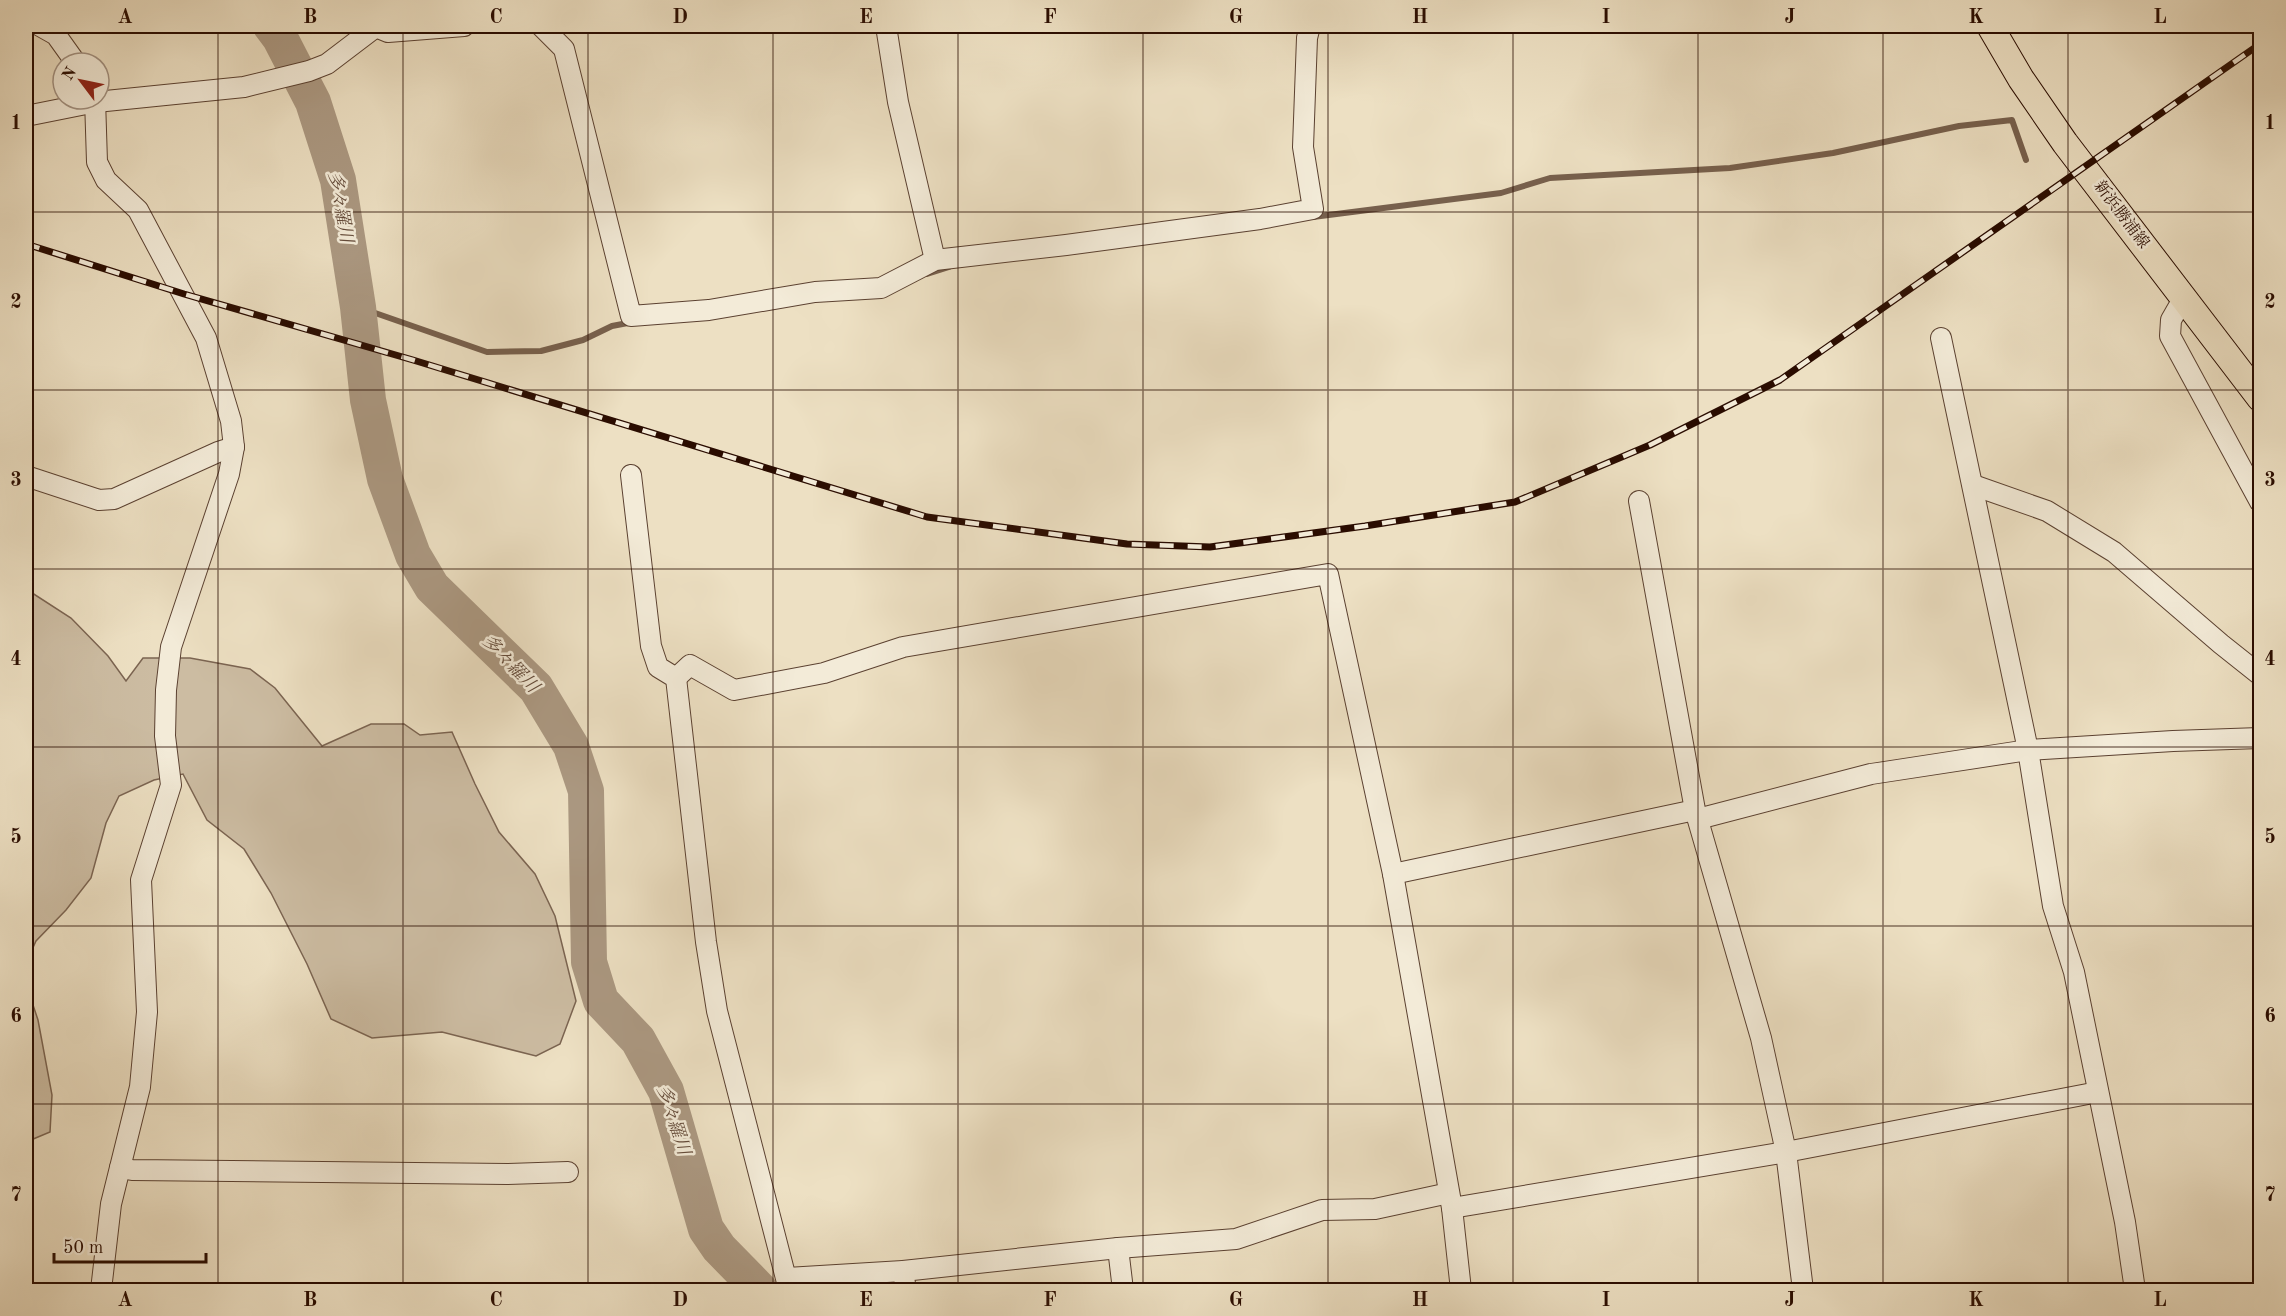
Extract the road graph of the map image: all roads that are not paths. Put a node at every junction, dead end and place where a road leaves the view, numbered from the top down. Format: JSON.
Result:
{"nodes":[{"id":1,"x":40,"y":26,"type":"edge"},
{"id":2,"x":377,"y":26,"type":"edge"},
{"id":3,"x":464,"y":26,"type":"edge"},
{"id":4,"x":541,"y":26,"type":"edge"},
{"id":5,"x":885,"y":26,"type":"edge"},
{"id":6,"x":1310,"y":26,"type":"edge"},
{"id":7,"x":1990,"y":26,"type":"edge"},
{"id":8,"x":67,"y":51,"type":"edge"},
{"id":9,"x":111,"y":99,"type":"edge"},
{"id":10,"x":51,"y":110,"type":"edge"},
{"id":11,"x":95,"y":111,"type":"edge"},
{"id":12,"x":26,"y":116,"type":"edge"},
{"id":13,"x":935,"y":260,"type":"junction"},
{"id":14,"x":2183,"y":299,"type":"junction"},
{"id":15,"x":1941,"y":338,"type":"dead end"},
{"id":16,"x":2260,"y":398,"type":"edge"},
{"id":17,"x":234,"y":447,"type":"junction"},
{"id":18,"x":631,"y":475,"type":"dead end"},
{"id":19,"x":26,"y":476,"type":"edge"},
{"id":20,"x":1973,"y":485,"type":"junction"},
{"id":21,"x":1639,"y":501,"type":"dead end"},
{"id":22,"x":2260,"y":502,"type":"edge"},
{"id":23,"x":2260,"y":675,"type":"edge"},
{"id":24,"x":676,"y":678,"type":"junction"},
{"id":25,"x":2260,"y":738,"type":"edge"},
{"id":26,"x":2028,"y":750,"type":"junction"},
{"id":27,"x":1696,"y":815,"type":"junction"},
{"id":28,"x":1393,"y":874,"type":"junction"},
{"id":29,"x":2098,"y":1092,"type":"junction"},
{"id":30,"x":1786,"y":1152,"type":"junction"},
{"id":31,"x":120,"y":1168,"type":"junction"},
{"id":32,"x":568,"y":1172,"type":"dead end"},
{"id":33,"x":1451,"y":1200,"type":"junction"},
{"id":34,"x":1118,"y":1248,"type":"junction"},
{"id":35,"x":903,"y":1270,"type":"junction"},
{"id":36,"x":788,"y":1284,"type":"edge"},
{"id":37,"x":101,"y":1290,"type":"edge"},
{"id":38,"x":906,"y":1290,"type":"edge"},
{"id":39,"x":1123,"y":1290,"type":"edge"},
{"id":40,"x":1461,"y":1290,"type":"edge"},
{"id":41,"x":1803,"y":1290,"type":"edge"},
{"id":42,"x":2135,"y":1290,"type":"edge"}],
"edges":[{"from":1,"to":8,"type":"street"},
{"from":2,"to":3,"type":"street"},
{"from":2,"to":9,"type":"street"},
{"from":4,"to":13,"type":"street"},
{"from":5,"to":13,"type":"street"},
{"from":6,"to":13,"type":"street"},
{"from":7,"to":14,"type":"main road","name":"新浜勝浦線"},
{"from":10,"to":12,"type":"street"},
{"from":11,"to":17,"type":"street"},
{"from":14,"to":16,"type":"main road","name":"新浜勝浦線"},
{"from":14,"to":22,"type":"street"},
{"from":15,"to":20,"type":"street"},
{"from":17,"to":19,"type":"street"},
{"from":17,"to":31,"type":"street"},
{"from":18,"to":24,"type":"street"},
{"from":20,"to":23,"type":"street"},
{"from":20,"to":26,"type":"street"},
{"from":21,"to":27,"type":"street"},
{"from":24,"to":28,"type":"street"},
{"from":24,"to":36,"type":"street"},
{"from":25,"to":26,"type":"street"},
{"from":26,"to":27,"type":"street"},
{"from":26,"to":29,"type":"street"},
{"from":27,"to":28,"type":"street"},
{"from":27,"to":30,"type":"street"},
{"from":28,"to":33,"type":"street"},
{"from":29,"to":30,"type":"street"},
{"from":29,"to":42,"type":"street"},
{"from":30,"to":33,"type":"street"},
{"from":30,"to":41,"type":"street"},
{"from":31,"to":32,"type":"street"},
{"from":31,"to":37,"type":"street"},
{"from":33,"to":34,"type":"street"},
{"from":33,"to":40,"type":"street"},
{"from":34,"to":35,"type":"street"},
{"from":34,"to":39,"type":"street"},
{"from":35,"to":36,"type":"street"},
{"from":35,"to":38,"type":"street"}]}
